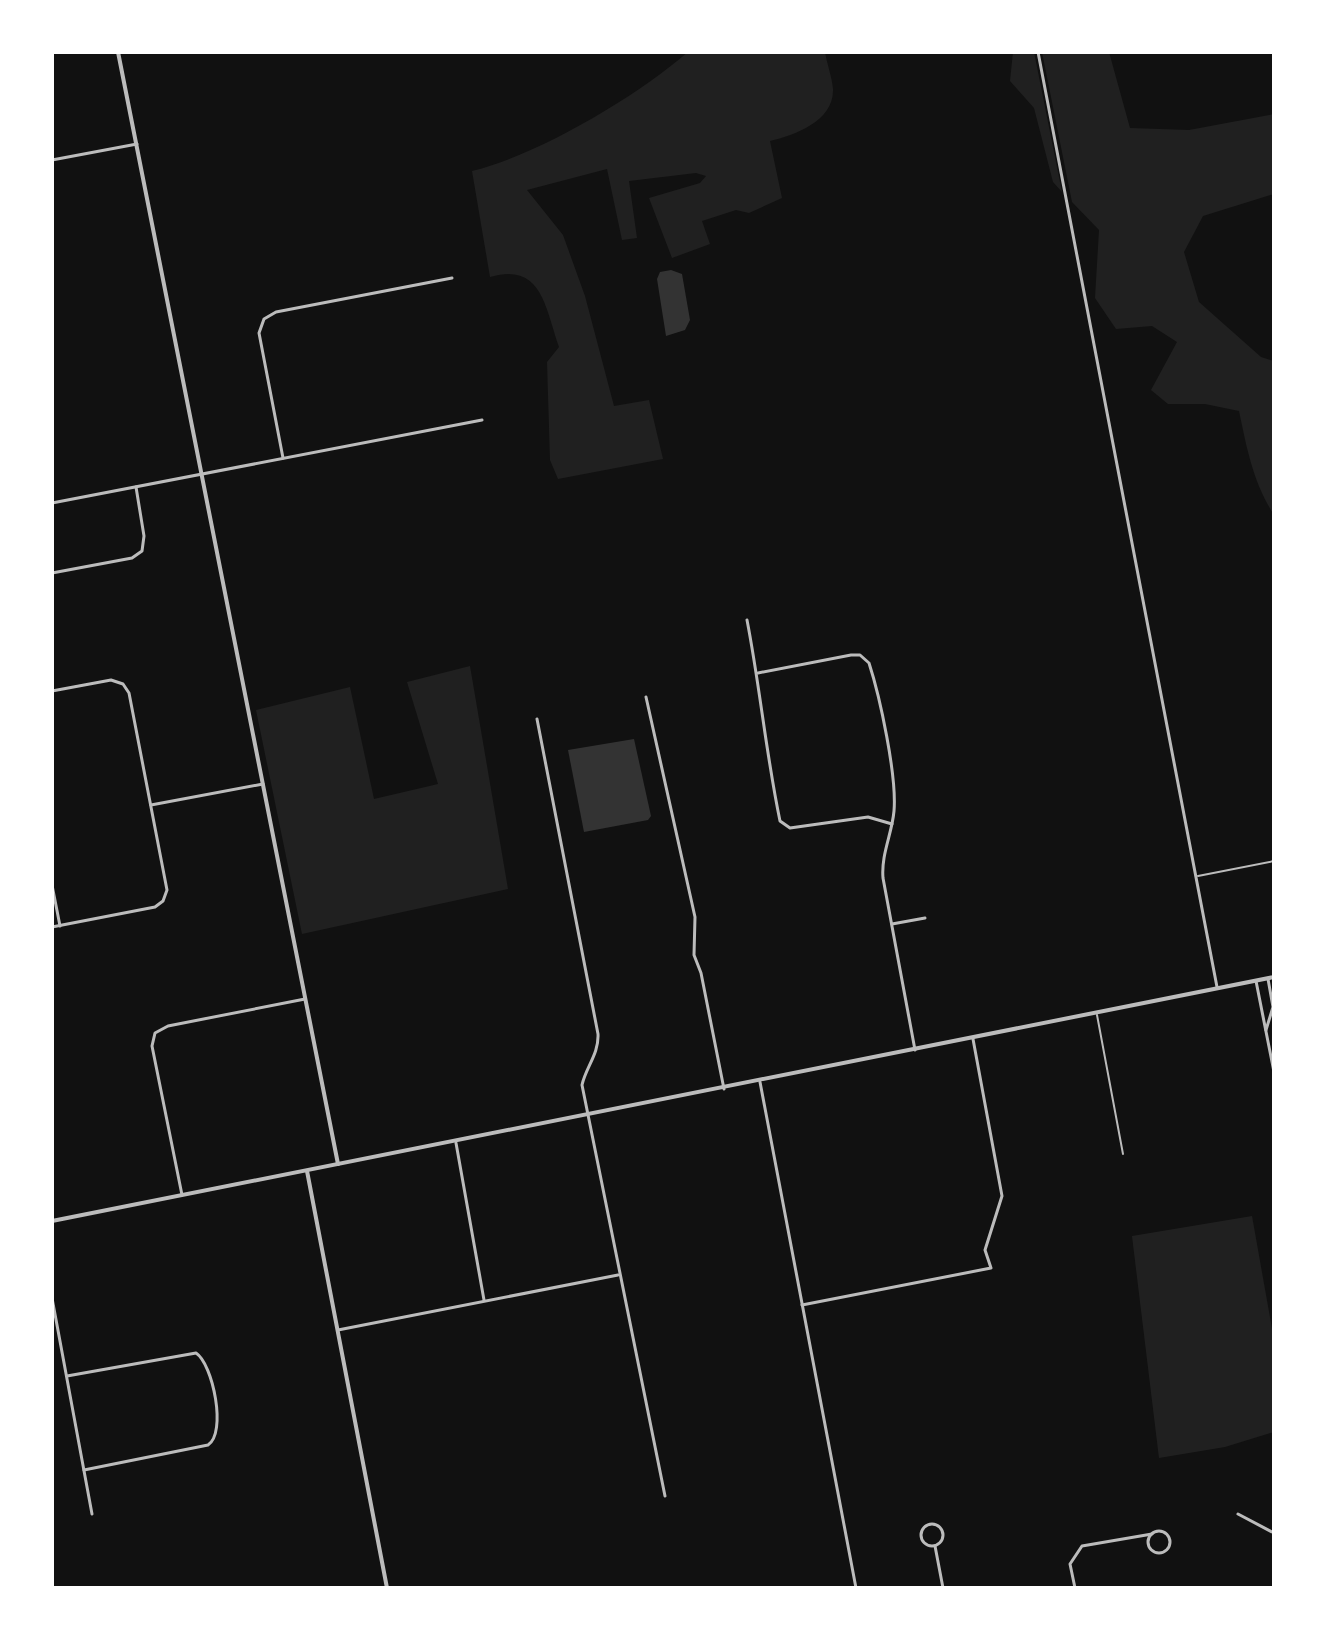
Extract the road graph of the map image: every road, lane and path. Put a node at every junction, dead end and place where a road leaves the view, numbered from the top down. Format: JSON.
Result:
{"nodes":[{"id":1,"x":118,"y":52,"type":"edge"},
{"id":2,"x":1038,"y":52,"type":"edge"},
{"id":3,"x":137,"y":144,"type":"junction"},
{"id":4,"x":52,"y":160,"type":"edge"},
{"id":5,"x":452,"y":278,"type":"dead end"},
{"id":6,"x":482,"y":420,"type":"dead end"},
{"id":7,"x":283,"y":458,"type":"junction"},
{"id":8,"x":201,"y":474,"type":"junction"},
{"id":9,"x":136,"y":487,"type":"junction"},
{"id":10,"x":52,"y":503,"type":"edge"},
{"id":11,"x":52,"y":573,"type":"edge"},
{"id":12,"x":747,"y":620,"type":"dead end"},
{"id":13,"x":758,"y":673,"type":"junction"},
{"id":14,"x":52,"y":691,"type":"edge"},
{"id":15,"x":646,"y":697,"type":"dead end"},
{"id":16,"x":537,"y":719,"type":"dead end"},
{"id":17,"x":263,"y":784,"type":"junction"},
{"id":18,"x":151,"y":805,"type":"junction"},
{"id":19,"x":892,"y":824,"type":"junction"},
{"id":20,"x":1274,"y":861,"type":"edge"},
{"id":21,"x":1196,"y":876,"type":"junction"},
{"id":22,"x":52,"y":885,"type":"edge"},
{"id":23,"x":925,"y":918,"type":"dead end"},
{"id":24,"x":892,"y":924,"type":"junction"},
{"id":25,"x":60,"y":926,"type":"junction"},
{"id":26,"x":52,"y":927,"type":"edge"},
{"id":27,"x":1271,"y":978,"type":"edge"},
{"id":28,"x":1256,"y":981,"type":"junction"},
{"id":29,"x":1218,"y":988,"type":"junction"},
{"id":30,"x":305,"y":999,"type":"junction"},
{"id":31,"x":1097,"y":1013,"type":"junction"},
{"id":32,"x":1266,"y":1030,"type":"junction"},
{"id":33,"x":973,"y":1039,"type":"junction"},
{"id":34,"x":915,"y":1050,"type":"junction"},
{"id":35,"x":1274,"y":1072,"type":"edge"},
{"id":36,"x":760,"y":1082,"type":"junction"},
{"id":37,"x":724,"y":1089,"type":"junction"},
{"id":38,"x":588,"y":1115,"type":"junction"},
{"id":39,"x":456,"y":1143,"type":"junction"},
{"id":40,"x":1123,"y":1154,"type":"dead end"},
{"id":41,"x":338,"y":1165,"type":"junction"},
{"id":42,"x":307,"y":1171,"type":"junction"},
{"id":43,"x":182,"y":1195,"type":"junction"},
{"id":44,"x":52,"y":1221,"type":"edge"},
{"id":45,"x":618,"y":1275,"type":"junction"},
{"id":46,"x":52,"y":1298,"type":"edge"},
{"id":47,"x":484,"y":1300,"type":"junction"},
{"id":48,"x":802,"y":1305,"type":"junction"},
{"id":49,"x":338,"y":1330,"type":"junction"},
{"id":50,"x":67,"y":1376,"type":"junction"},
{"id":51,"x":84,"y":1470,"type":"junction"},
{"id":52,"x":665,"y":1496,"type":"dead end"},
{"id":53,"x":92,"y":1514,"type":"dead end"},
{"id":54,"x":1238,"y":1514,"type":"dead end"},
{"id":55,"x":1274,"y":1533,"type":"edge"},
{"id":56,"x":1152,"y":1534,"type":"junction"},
{"id":57,"x":935,"y":1546,"type":"junction"},
{"id":58,"x":387,"y":1588,"type":"edge"},
{"id":59,"x":856,"y":1588,"type":"edge"},
{"id":60,"x":943,"y":1588,"type":"edge"},
{"id":61,"x":1075,"y":1588,"type":"edge"}],
"edges":[{"from":1,"to":3,"type":"street"},
{"from":2,"to":21,"type":"street"},
{"from":3,"to":4,"type":"street"},
{"from":3,"to":8,"type":"street"},
{"from":5,"to":7,"type":"street"},
{"from":6,"to":7,"type":"street"},
{"from":7,"to":8,"type":"street"},
{"from":8,"to":9,"type":"street"},
{"from":8,"to":17,"type":"street"},
{"from":9,"to":10,"type":"street"},
{"from":9,"to":11,"type":"street"},
{"from":12,"to":13,"type":"street"},
{"from":13,"to":19,"type":"street"},
{"from":13,"to":19,"type":"street"},
{"from":14,"to":18,"type":"street"},
{"from":15,"to":37,"type":"street"},
{"from":16,"to":38,"type":"street"},
{"from":17,"to":18,"type":"street"},
{"from":17,"to":30,"type":"street"},
{"from":18,"to":25,"type":"street"},
{"from":19,"to":24,"type":"street"},
{"from":20,"to":21,"type":"lane"},
{"from":21,"to":29,"type":"street"},
{"from":22,"to":25,"type":"street"},
{"from":23,"to":24,"type":"street"},
{"from":24,"to":34,"type":"street"},
{"from":25,"to":26,"type":"street"},
{"from":27,"to":28,"type":"street"},
{"from":27,"to":32,"type":"street"},
{"from":28,"to":29,"type":"street"},
{"from":28,"to":32,"type":"street"},
{"from":29,"to":31,"type":"street"},
{"from":30,"to":41,"type":"street"},
{"from":30,"to":43,"type":"street"},
{"from":31,"to":33,"type":"street"},
{"from":31,"to":40,"type":"lane"},
{"from":32,"to":35,"type":"street"},
{"from":33,"to":34,"type":"street"},
{"from":33,"to":48,"type":"street"},
{"from":34,"to":36,"type":"street"},
{"from":36,"to":37,"type":"street"},
{"from":36,"to":48,"type":"street"},
{"from":37,"to":38,"type":"street"},
{"from":38,"to":39,"type":"street"},
{"from":38,"to":45,"type":"street"},
{"from":39,"to":41,"type":"street"},
{"from":39,"to":47,"type":"street"},
{"from":41,"to":42,"type":"street"},
{"from":42,"to":43,"type":"street"},
{"from":42,"to":49,"type":"street"},
{"from":43,"to":44,"type":"street"},
{"from":45,"to":47,"type":"street"},
{"from":45,"to":52,"type":"street"},
{"from":46,"to":50,"type":"street"},
{"from":47,"to":49,"type":"street"},
{"from":48,"to":59,"type":"street"},
{"from":49,"to":58,"type":"street"},
{"from":50,"to":51,"type":"street"},
{"from":50,"to":51,"type":"street"},
{"from":51,"to":53,"type":"street"},
{"from":54,"to":55,"type":"street"},
{"from":56,"to":56,"type":"street"},
{"from":56,"to":61,"type":"street"},
{"from":57,"to":57,"type":"street"},
{"from":57,"to":60,"type":"street"}]}
